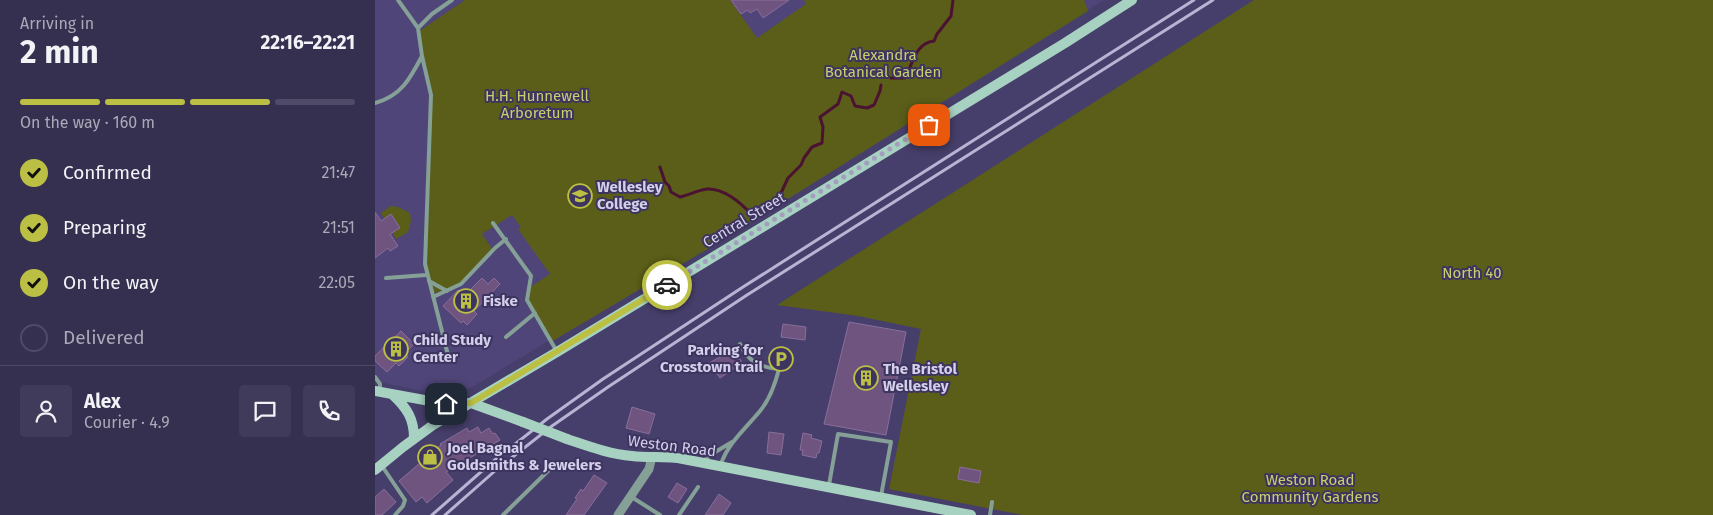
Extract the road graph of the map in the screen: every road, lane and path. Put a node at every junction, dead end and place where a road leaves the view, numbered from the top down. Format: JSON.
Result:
{"nodes":[{"id":1,"x":398,"y":0,"type":"edge"},
{"id":2,"x":452,"y":0,"type":"edge"},
{"id":3,"x":1132,"y":0,"type":"edge"},
{"id":4,"x":418,"y":28,"type":"junction"},
{"id":5,"x":422,"y":56,"type":"junction"},
{"id":6,"x":375,"y":103,"type":"edge"},
{"id":7,"x":493,"y":223,"type":"dead end"},
{"id":8,"x":506,"y":239,"type":"junction"},
{"id":9,"x":426,"y":274,"type":"junction"},
{"id":10,"x":385,"y":278,"type":"dead end"},
{"id":11,"x":428,"y":281,"type":"junction"},
{"id":12,"x":447,"y":291,"type":"junction"},
{"id":13,"x":433,"y":297,"type":"junction"},
{"id":14,"x":535,"y":313,"type":"junction"},
{"id":15,"x":506,"y":337,"type":"dead end"},
{"id":16,"x":741,"y":344,"type":"dead end"},
{"id":17,"x":557,"y":352,"type":"junction"},
{"id":18,"x":449,"y":358,"type":"dead end"},
{"id":19,"x":375,"y":377,"type":"edge"},
{"id":20,"x":378,"y":392,"type":"edge"},
{"id":21,"x":393,"y":395,"type":"junction"},
{"id":22,"x":471,"y":403,"type":"junction"},
{"id":23,"x":414,"y":438,"type":"junction"},
{"id":24,"x":734,"y":441,"type":"junction"},
{"id":25,"x":652,"y":457,"type":"junction"},
{"id":26,"x":701,"y":463,"type":"junction"},
{"id":27,"x":720,"y":466,"type":"junction"},
{"id":28,"x":378,"y":467,"type":"edge"},
{"id":29,"x":549,"y":470,"type":"dead end"},
{"id":30,"x":699,"y":486,"type":"dead end"},
{"id":31,"x":829,"y":487,"type":"junction"},
{"id":32,"x":630,"y":496,"type":"junction"},
{"id":33,"x":880,"y":497,"type":"junction"},
{"id":34,"x":992,"y":502,"type":"dead end"},
{"id":35,"x":395,"y":515,"type":"edge"},
{"id":36,"x":503,"y":515,"type":"edge"},
{"id":37,"x":618,"y":515,"type":"edge"},
{"id":38,"x":660,"y":515,"type":"edge"},
{"id":39,"x":679,"y":515,"type":"edge"},
{"id":40,"x":971,"y":515,"type":"edge"},
{"id":41,"x":990,"y":515,"type":"edge"}],
"edges":[{"from":1,"to":4,"type":"lane"},
{"from":2,"to":4,"type":"lane"},
{"from":3,"to":17,"type":"main road","name":"Central Street"},
{"from":4,"to":5,"type":"lane"},
{"from":5,"to":6,"type":"lane"},
{"from":5,"to":9,"type":"lane"},
{"from":7,"to":8,"type":"lane"},
{"from":8,"to":12,"type":"lane"},
{"from":8,"to":14,"type":"lane"},
{"from":9,"to":10,"type":"lane"},
{"from":9,"to":11,"type":"lane"},
{"from":11,"to":12,"type":"lane"},
{"from":11,"to":13,"type":"lane"},
{"from":12,"to":13,"type":"lane"},
{"from":13,"to":18,"type":"lane"},
{"from":14,"to":15,"type":"lane"},
{"from":14,"to":17,"type":"lane"},
{"from":16,"to":24,"type":"lane"},
{"from":17,"to":22,"type":"main road","name":"Central Street"},
{"from":19,"to":20,"type":"lane"},
{"from":20,"to":21,"type":"main road","name":"Weston Road"},
{"from":21,"to":22,"type":"main road","name":"Weston Road"},
{"from":21,"to":23,"type":"main road"},
{"from":22,"to":23,"type":"main road","name":"Central Street"},
{"from":22,"to":25,"type":"main road","name":"Weston Road","bridge":true},
{"from":23,"to":28,"type":"main road","name":"Central Street"},
{"from":24,"to":26,"type":"lane"},
{"from":24,"to":27,"type":"lane"},
{"from":25,"to":26,"type":"main road","name":"Weston Road"},
{"from":25,"to":32,"type":"street"},
{"from":26,"to":27,"type":"main road","name":"Weston Road"},
{"from":27,"to":31,"type":"main road","name":"Weston Road"},
{"from":28,"to":35,"type":"lane"},
{"from":29,"to":36,"type":"lane"},
{"from":30,"to":39,"type":"lane"},
{"from":31,"to":33,"type":"main road","name":"Weston Road"},
{"from":31,"to":33,"type":"lane"},
{"from":32,"to":37,"type":"street"},
{"from":32,"to":38,"type":"lane"},
{"from":33,"to":40,"type":"main road","name":"Weston Road"},
{"from":34,"to":41,"type":"lane"}]}
